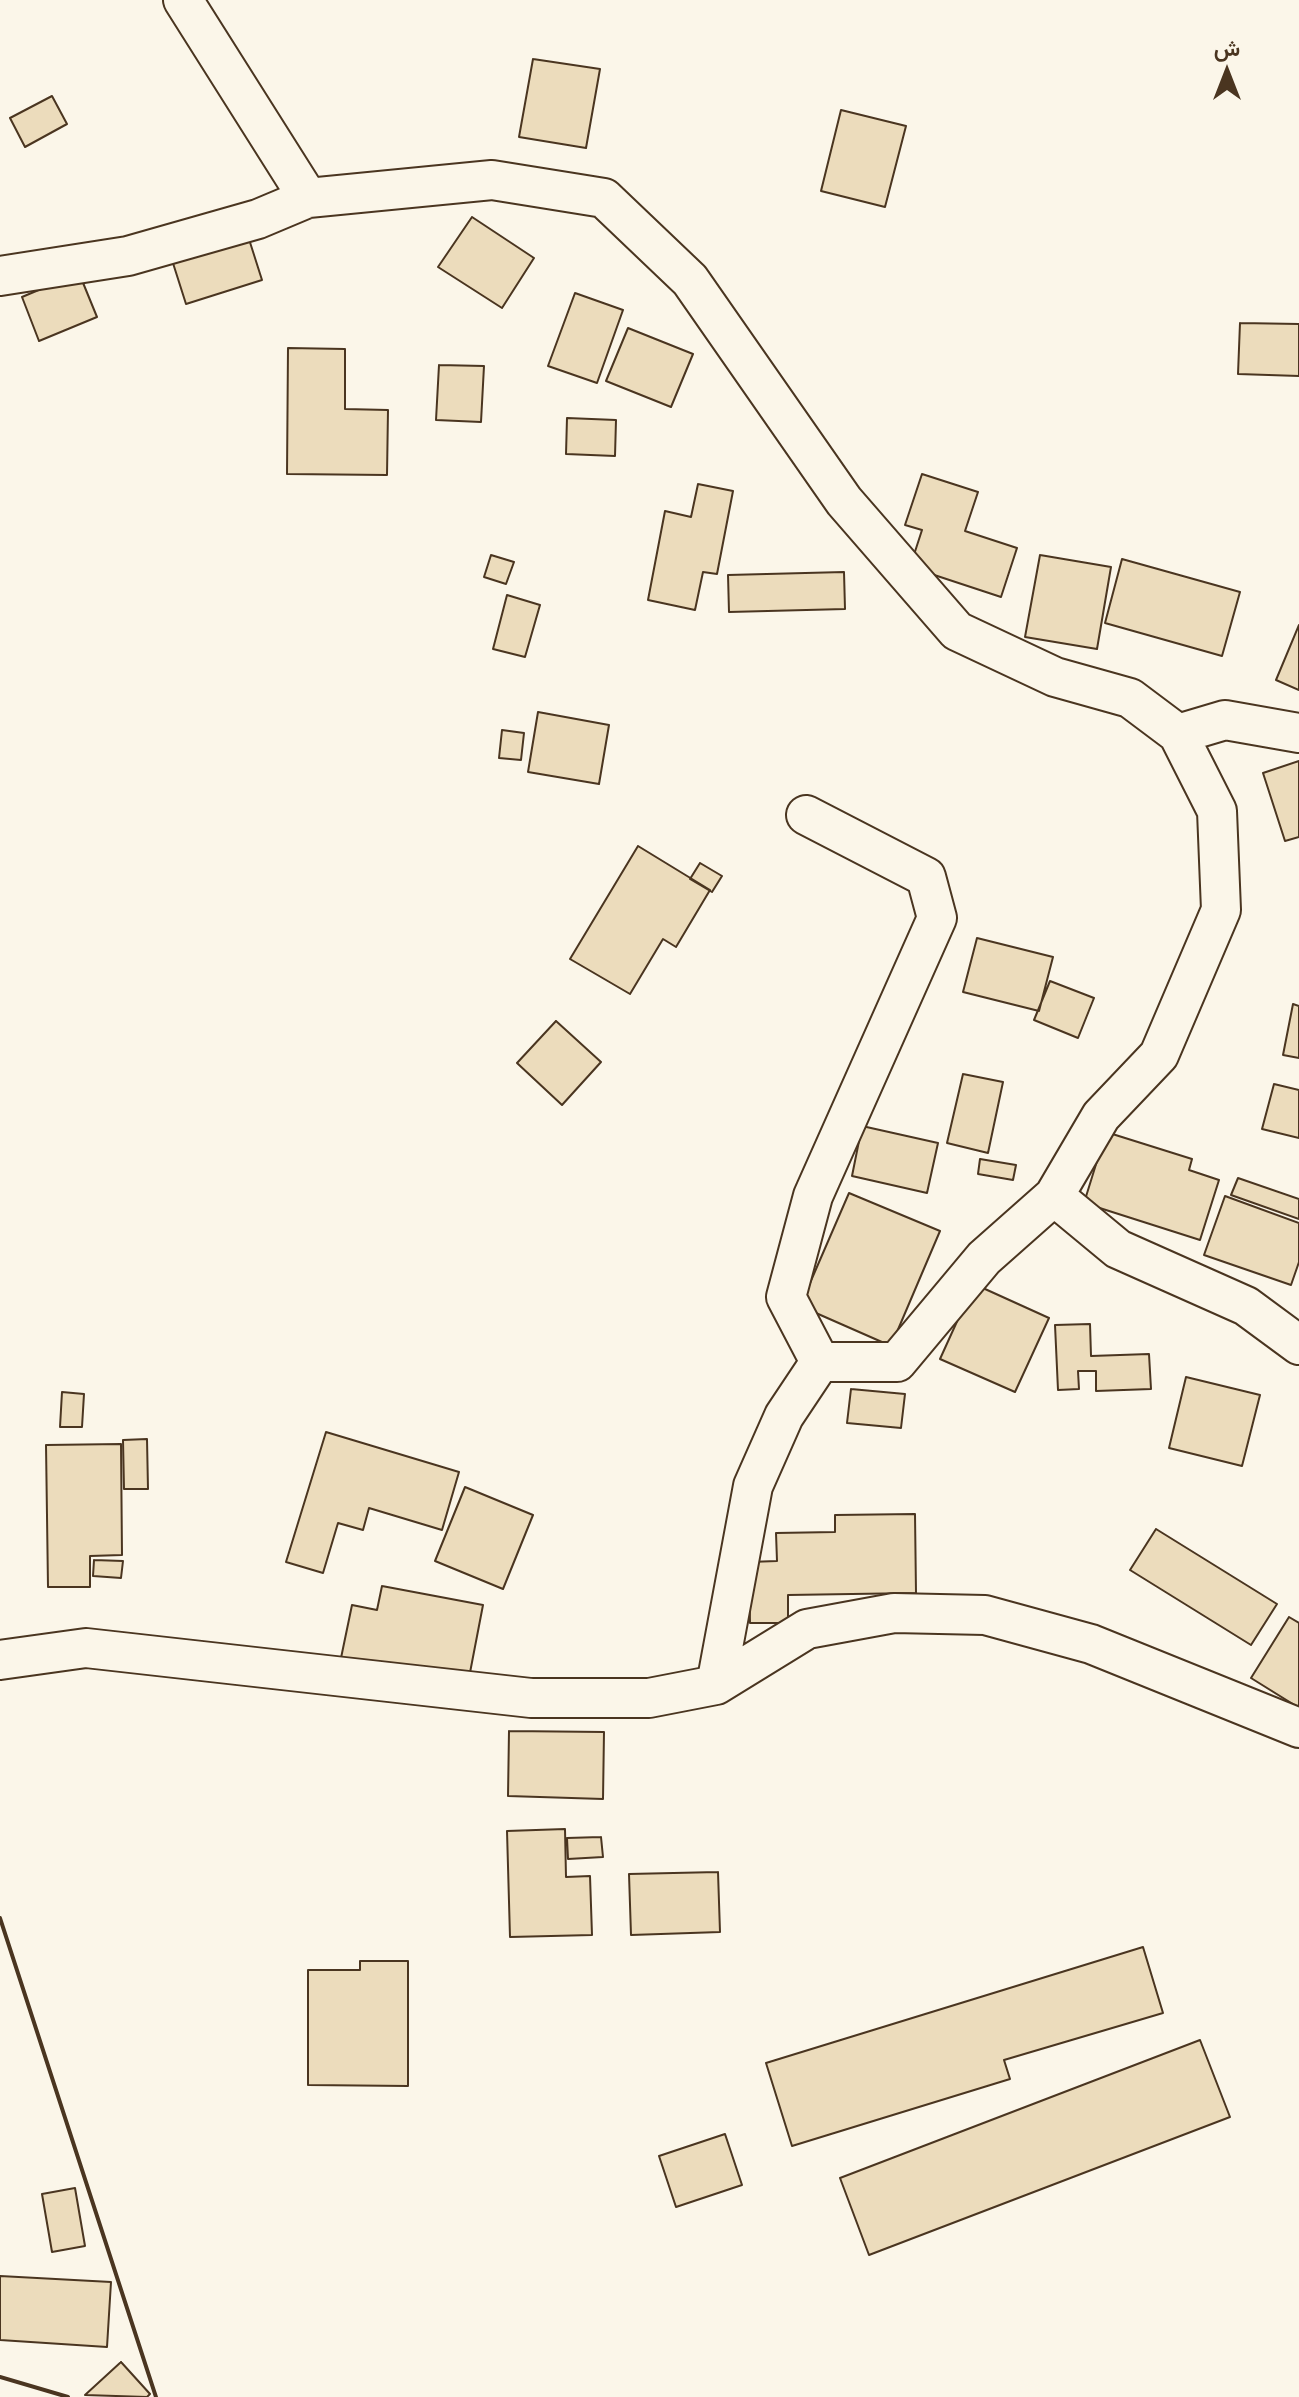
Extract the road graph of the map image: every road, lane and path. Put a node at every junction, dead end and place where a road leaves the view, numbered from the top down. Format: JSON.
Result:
{"nodes":[{"id":1,"x":183,"y":0,"type":"edge"},
{"id":2,"x":308,"y":198,"type":"junction"},
{"id":3,"x":0,"y":276,"type":"edge"},
{"id":4,"x":1299,"y":733,"type":"edge"},
{"id":5,"x":1178,"y":734,"type":"junction"},
{"id":6,"x":806,"y":815,"type":"dead end"},
{"id":7,"x":1054,"y":1196,"type":"junction"},
{"id":8,"x":1299,"y":1345,"type":"edge"},
{"id":9,"x":820,"y":1362,"type":"junction"},
{"id":10,"x":0,"y":1660,"type":"edge"},
{"id":11,"x":716,"y":1685,"type":"junction"},
{"id":12,"x":1299,"y":1728,"type":"edge"}],
"edges":[{"from":1,"to":2,"type":"street"},
{"from":2,"to":3,"type":"street"},
{"from":2,"to":5,"type":"street"},
{"from":4,"to":5,"type":"street"},
{"from":5,"to":7,"type":"street"},
{"from":6,"to":9,"type":"street"},
{"from":7,"to":8,"type":"street"},
{"from":7,"to":9,"type":"street"},
{"from":9,"to":11,"type":"street"},
{"from":10,"to":11,"type":"street"},
{"from":11,"to":12,"type":"street"}]}
